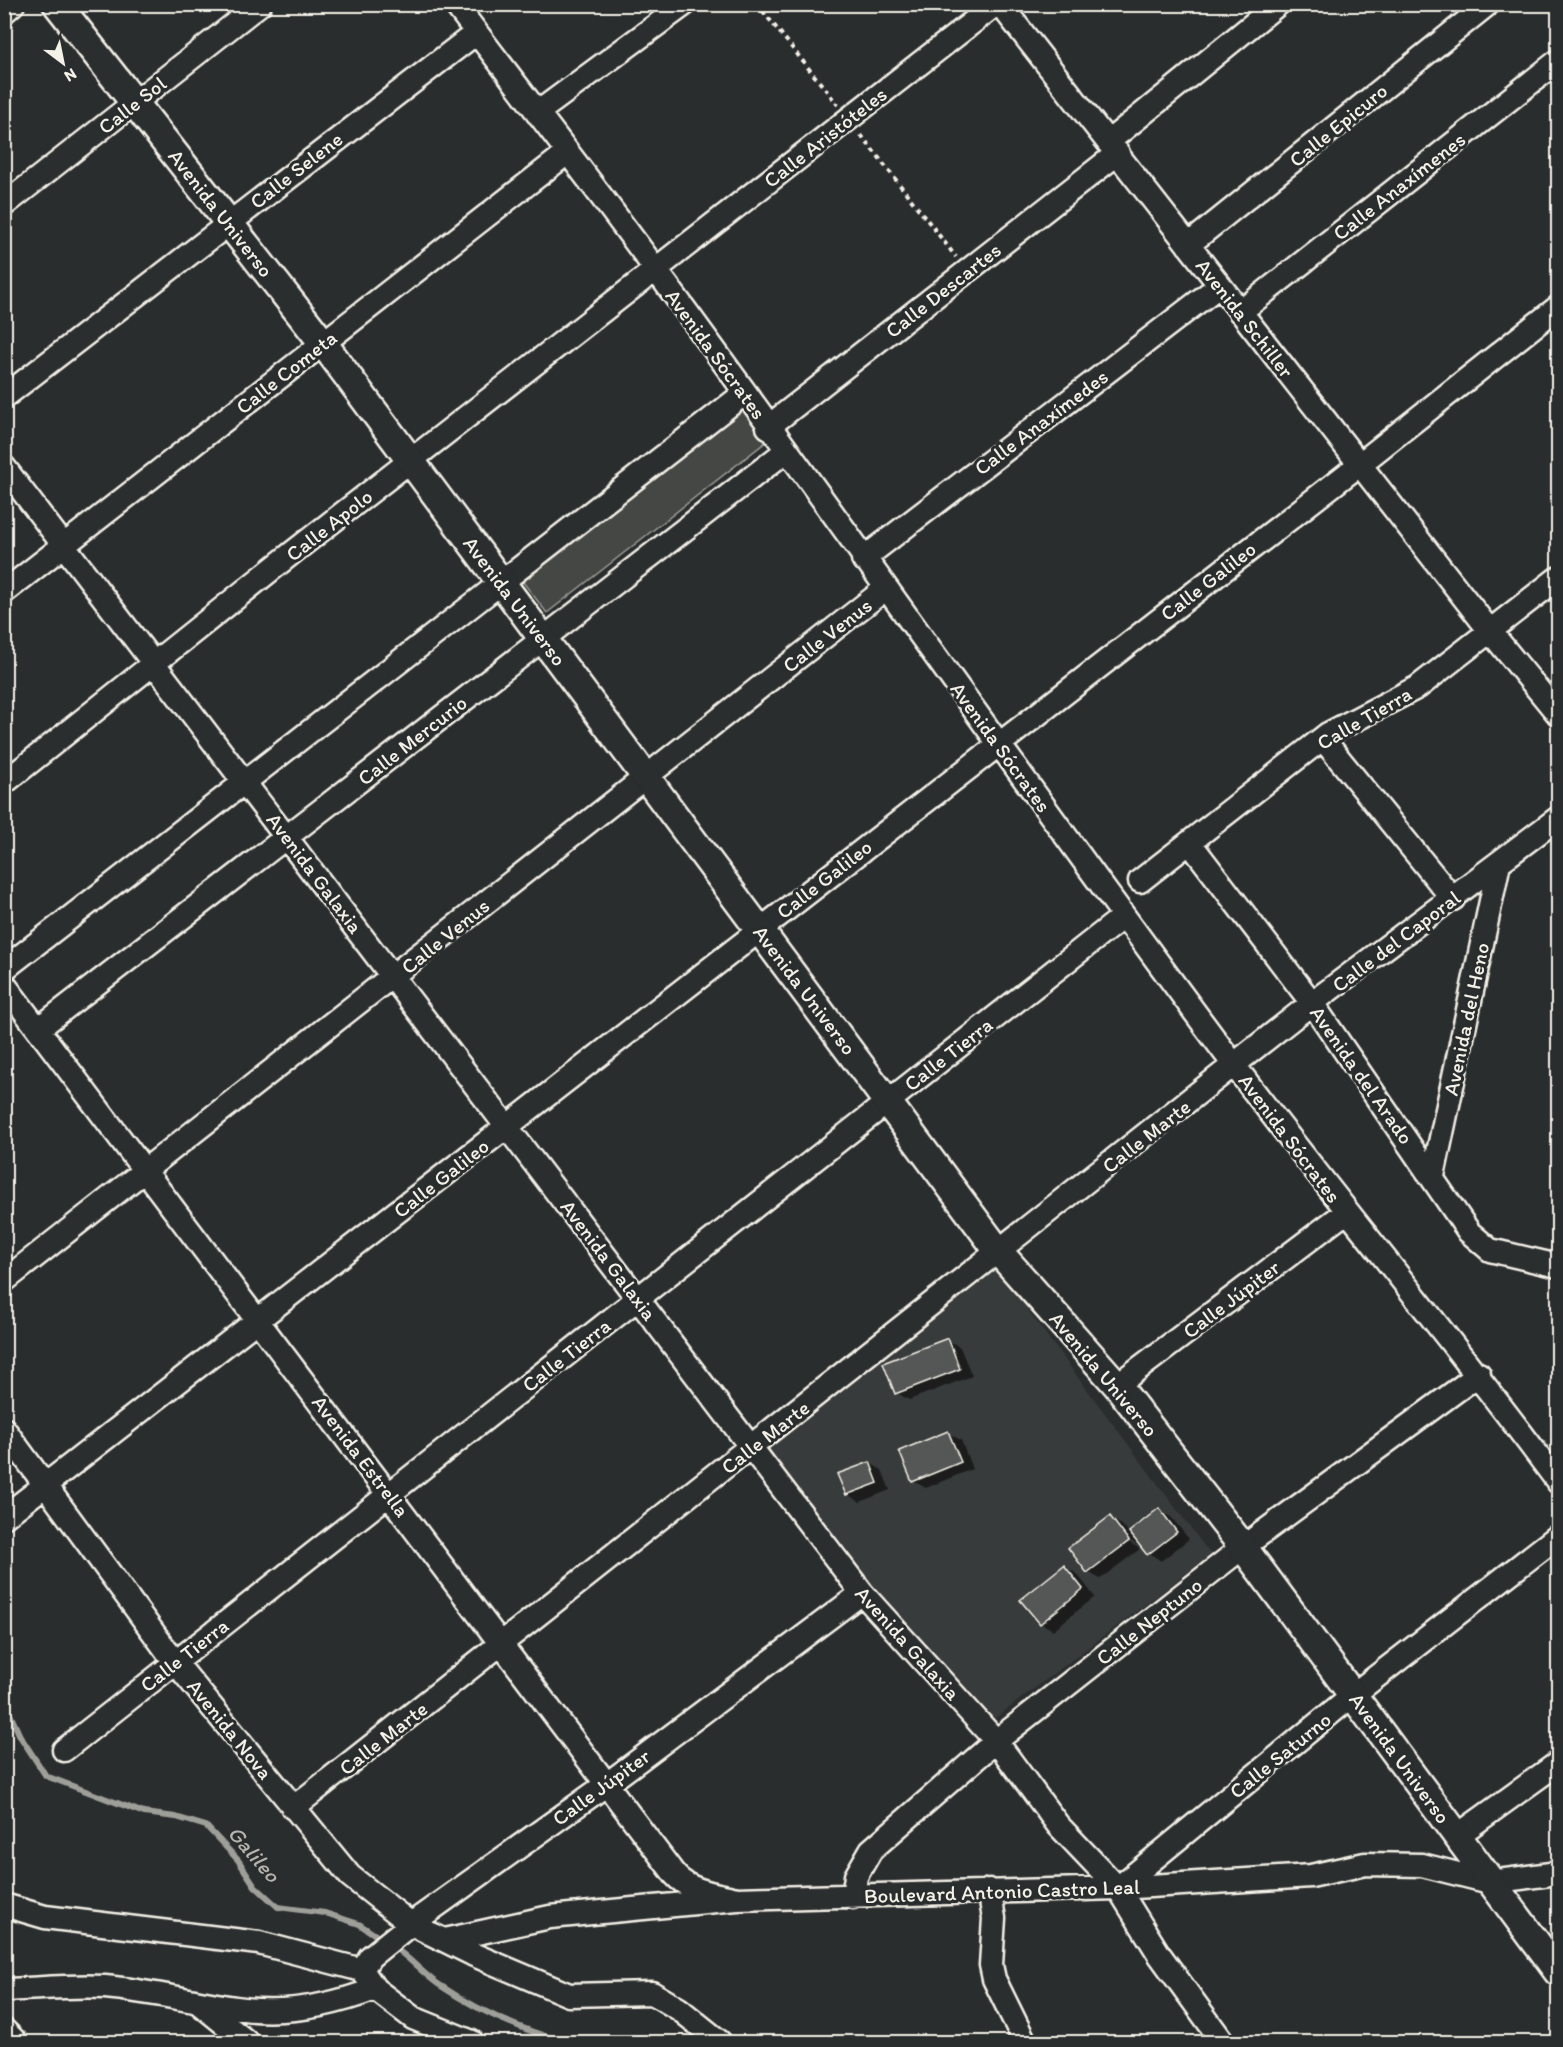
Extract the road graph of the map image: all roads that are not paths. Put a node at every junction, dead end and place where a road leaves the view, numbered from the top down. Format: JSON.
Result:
{"nodes":[{"id":1,"x":14,"y":4,"type":"edge"},
{"id":2,"x":57,"y":4,"type":"edge"},
{"id":3,"x":260,"y":4,"type":"edge"},
{"id":4,"x":454,"y":4,"type":"edge"},
{"id":5,"x":685,"y":4,"type":"edge"},
{"id":6,"x":996,"y":4,"type":"edge"},
{"id":7,"x":1000,"y":4,"type":"edge"},
{"id":8,"x":1488,"y":4,"type":"edge"},
{"id":9,"x":1263,"y":9,"type":"edge"},
{"id":10,"x":4,"y":12,"type":"edge"},
{"id":11,"x":476,"y":33,"type":"junction"},
{"id":12,"x":1558,"y":61,"type":"edge"},
{"id":13,"x":134,"y":104,"type":"junction"},
{"id":14,"x":537,"y":113,"type":"junction"},
{"id":15,"x":1113,"y":148,"type":"junction"},
{"id":16,"x":567,"y":153,"type":"junction"},
{"id":17,"x":4,"y":205,"type":"edge"},
{"id":18,"x":229,"y":222,"type":"junction"},
{"id":19,"x":1188,"y":245,"type":"junction"},
{"id":20,"x":655,"y":268,"type":"junction"},
{"id":21,"x":1220,"y":285,"type":"junction"},
{"id":22,"x":1558,"y":307,"type":"edge"},
{"id":23,"x":1240,"y":312,"type":"junction"},
{"id":24,"x":323,"y":343,"type":"junction"},
{"id":25,"x":745,"y":393,"type":"junction"},
{"id":26,"x":4,"y":398,"type":"edge"},
{"id":27,"x":768,"y":427,"type":"junction"},
{"id":28,"x":786,"y":451,"type":"junction"},
{"id":29,"x":411,"y":461,"type":"junction"},
{"id":30,"x":1360,"y":464,"type":"junction"},
{"id":31,"x":4,"y":467,"type":"edge"},
{"id":32,"x":64,"y":545,"type":"junction"},
{"id":33,"x":863,"y":559,"type":"junction"},
{"id":34,"x":1558,"y":578,"type":"edge"},
{"id":35,"x":501,"y":582,"type":"junction"},
{"id":36,"x":885,"y":590,"type":"junction"},
{"id":37,"x":4,"y":592,"type":"edge"},
{"id":38,"x":1490,"y":631,"type":"junction"},
{"id":39,"x":543,"y":639,"type":"junction"},
{"id":40,"x":155,"y":664,"type":"junction"},
{"id":41,"x":1558,"y":714,"type":"edge"},
{"id":42,"x":1323,"y":739,"type":"junction"},
{"id":43,"x":999,"y":743,"type":"junction"},
{"id":44,"x":646,"y":777,"type":"junction"},
{"id":45,"x":245,"y":782,"type":"junction"},
{"id":46,"x":4,"y":783,"type":"edge"},
{"id":47,"x":1558,"y":818,"type":"edge"},
{"id":48,"x":287,"y":837,"type":"junction"},
{"id":49,"x":1190,"y":843,"type":"junction"},
{"id":50,"x":1499,"y":863,"type":"junction"},
{"id":51,"x":1140,"y":881,"type":"dead end"},
{"id":52,"x":1453,"y":899,"type":"junction"},
{"id":53,"x":1124,"y":916,"type":"junction"},
{"id":54,"x":760,"y":929,"type":"junction"},
{"id":55,"x":4,"y":969,"type":"edge"},
{"id":56,"x":394,"y":976,"type":"junction"},
{"id":57,"x":4,"y":984,"type":"edge"},
{"id":58,"x":1312,"y":1003,"type":"junction"},
{"id":59,"x":38,"y":1029,"type":"junction"},
{"id":60,"x":1234,"y":1065,"type":"junction"},
{"id":61,"x":888,"y":1102,"type":"junction"},
{"id":62,"x":508,"y":1126,"type":"junction"},
{"id":63,"x":147,"y":1171,"type":"junction"},
{"id":64,"x":1433,"y":1176,"type":"junction"},
{"id":65,"x":1346,"y":1212,"type":"junction"},
{"id":66,"x":999,"y":1252,"type":"junction"},
{"id":67,"x":1557,"y":1260,"type":"edge"},
{"id":68,"x":4,"y":1281,"type":"edge"},
{"id":69,"x":638,"y":1298,"type":"junction"},
{"id":70,"x":259,"y":1320,"type":"junction"},
{"id":71,"x":1479,"y":1374,"type":"junction"},
{"id":72,"x":1117,"y":1385,"type":"junction"},
{"id":73,"x":4,"y":1429,"type":"edge"},
{"id":74,"x":752,"y":1448,"type":"junction"},
{"id":75,"x":1558,"y":1482,"type":"edge"},
{"id":76,"x":46,"y":1486,"type":"junction"},
{"id":77,"x":389,"y":1494,"type":"junction"},
{"id":78,"x":4,"y":1517,"type":"edge"},
{"id":79,"x":1558,"y":1536,"type":"edge"},
{"id":80,"x":1243,"y":1547,"type":"junction"},
{"id":81,"x":862,"y":1593,"type":"junction"},
{"id":82,"x":502,"y":1645,"type":"junction"},
{"id":83,"x":175,"y":1662,"type":"junction"},
{"id":84,"x":1354,"y":1694,"type":"junction"},
{"id":85,"x":996,"y":1741,"type":"junction"},
{"id":86,"x":64,"y":1750,"type":"dead end"},
{"id":87,"x":1558,"y":1763,"type":"edge"},
{"id":88,"x":607,"y":1784,"type":"junction"},
{"id":89,"x":293,"y":1808,"type":"junction"},
{"id":90,"x":1457,"y":1836,"type":"junction"},
{"id":91,"x":1558,"y":1873,"type":"edge"},
{"id":92,"x":1490,"y":1882,"type":"junction"},
{"id":93,"x":1118,"y":1888,"type":"junction"},
{"id":94,"x":989,"y":1890,"type":"junction"},
{"id":95,"x":853,"y":1897,"type":"junction"},
{"id":96,"x":736,"y":1899,"type":"junction"},
{"id":97,"x":4,"y":1905,"type":"edge"},
{"id":98,"x":404,"y":1929,"type":"junction"},
{"id":99,"x":445,"y":1940,"type":"junction"},
{"id":100,"x":366,"y":1963,"type":"junction"},
{"id":101,"x":1558,"y":1972,"type":"edge"},
{"id":102,"x":375,"y":1989,"type":"junction"},
{"id":103,"x":4,"y":1990,"type":"edge"},
{"id":104,"x":194,"y":1999,"type":"junction"},
{"id":105,"x":4,"y":2030,"type":"edge"},
{"id":106,"x":240,"y":2040,"type":"edge"},
{"id":107,"x":16,"y":2043,"type":"edge"},
{"id":108,"x":472,"y":2043,"type":"edge"},
{"id":109,"x":720,"y":2043,"type":"edge"},
{"id":110,"x":1025,"y":2043,"type":"edge"},
{"id":111,"x":1223,"y":2043,"type":"edge"}],
"edges":[{"from":1,"to":10,"type":"street"},
{"from":2,"to":13,"type":"street","name":"Avenida Universo"},
{"from":3,"to":13,"type":"street","name":"Calle Sol"},
{"from":4,"to":11,"type":"street","name":"Avenida Sócrates"},
{"from":5,"to":14,"type":"street"},
{"from":6,"to":20,"type":"street","name":"Calle Aristóteles"},
{"from":7,"to":15,"type":"street","name":"Avenida Schiller"},
{"from":8,"to":19,"type":"street","name":"Calle Epicuro"},
{"from":9,"to":15,"type":"street","name":"Calle Descartes"},
{"from":11,"to":14,"type":"street","name":"Avenida Sócrates"},
{"from":11,"to":18,"type":"street","name":"Calle Selene"},
{"from":12,"to":23,"type":"street","name":"Calle Anaxímenes"},
{"from":13,"to":17,"type":"street","name":"Calle Sol"},
{"from":13,"to":18,"type":"street","name":"Avenida Universo"},
{"from":14,"to":16,"type":"street","name":"Avenida Sócrates"},
{"from":15,"to":19,"type":"street","name":"Avenida Schiller"},
{"from":15,"to":27,"type":"street","name":"Calle Descartes"},
{"from":16,"to":20,"type":"street","name":"Avenida Sócrates"},
{"from":16,"to":24,"type":"street","name":"Calle Cometa"},
{"from":18,"to":24,"type":"street","name":"Avenida Universo"},
{"from":18,"to":26,"type":"street","name":"Calle Selene"},
{"from":19,"to":21,"type":"street","name":"Avenida Schiller"},
{"from":20,"to":25,"type":"street","name":"Avenida Sócrates"},
{"from":20,"to":29,"type":"street","name":"Calle Apolo"},
{"from":21,"to":23,"type":"street","name":"Avenida Schiller"},
{"from":21,"to":33,"type":"street","name":"Calle Anaxímedes"},
{"from":22,"to":30,"type":"street","name":"Calle Galileo"},
{"from":23,"to":30,"type":"street","name":"Avenida Schiller"},
{"from":24,"to":29,"type":"street","name":"Avenida Universo"},
{"from":24,"to":32,"type":"street","name":"Calle Cometa"},
{"from":25,"to":27,"type":"street","name":"Avenida Sócrates"},
{"from":25,"to":35,"type":"street"},
{"from":27,"to":28,"type":"street","name":"Avenida Sócrates"},
{"from":28,"to":33,"type":"street","name":"Avenida Sócrates"},
{"from":28,"to":39,"type":"street","name":"Calle Mercurio"},
{"from":29,"to":35,"type":"street","name":"Avenida Universo"},
{"from":29,"to":40,"type":"street","name":"Calle Apolo"},
{"from":30,"to":38,"type":"street","name":"Avenida Schiller"},
{"from":30,"to":43,"type":"street","name":"Calle Galileo"},
{"from":31,"to":32,"type":"street","name":"Avenida Galaxia"},
{"from":32,"to":37,"type":"street","name":"Calle Cometa"},
{"from":32,"to":40,"type":"street","name":"Avenida Galaxia"},
{"from":33,"to":36,"type":"street","name":"Avenida Sócrates"},
{"from":34,"to":38,"type":"street","name":"Calle Tierra"},
{"from":35,"to":39,"type":"street","name":"Avenida Universo"},
{"from":35,"to":45,"type":"street"},
{"from":36,"to":43,"type":"street","name":"Avenida Sócrates"},
{"from":36,"to":44,"type":"street","name":"Calle Venus"},
{"from":38,"to":41,"type":"street","name":"Avenida Schiller"},
{"from":38,"to":42,"type":"street","name":"Calle Tierra"},
{"from":39,"to":44,"type":"street","name":"Avenida Universo"},
{"from":39,"to":48,"type":"street","name":"Calle Mercurio"},
{"from":40,"to":45,"type":"street","name":"Avenida Galaxia"},
{"from":40,"to":46,"type":"street","name":"Calle Apolo"},
{"from":42,"to":49,"type":"street","name":"Calle Tierra"},
{"from":42,"to":52,"type":"street"},
{"from":43,"to":53,"type":"street","name":"Avenida Sócrates"},
{"from":43,"to":54,"type":"street","name":"Calle Galileo"},
{"from":44,"to":54,"type":"street","name":"Avenida Universo"},
{"from":44,"to":56,"type":"street","name":"Calle Venus"},
{"from":45,"to":48,"type":"street","name":"Avenida Galaxia"},
{"from":45,"to":55,"type":"street"},
{"from":47,"to":50,"type":"street","name":"Calle del Caporal"},
{"from":48,"to":56,"type":"street","name":"Avenida Galaxia"},
{"from":48,"to":59,"type":"street","name":"Calle Mercurio"},
{"from":49,"to":51,"type":"street","name":"Calle Tierra"},
{"from":49,"to":58,"type":"street","name":"Avenida del Arado"},
{"from":50,"to":52,"type":"street","name":"Calle del Caporal"},
{"from":50,"to":64,"type":"street","name":"Avenida del Heno"},
{"from":52,"to":58,"type":"street","name":"Calle del Caporal"},
{"from":53,"to":60,"type":"street","name":"Avenida Sócrates"},
{"from":53,"to":61,"type":"street","name":"Calle Tierra"},
{"from":54,"to":61,"type":"street","name":"Avenida Universo"},
{"from":54,"to":62,"type":"street","name":"Calle Galileo"},
{"from":56,"to":62,"type":"street","name":"Avenida Galaxia"},
{"from":56,"to":63,"type":"street","name":"Calle Venus"},
{"from":57,"to":59,"type":"street","name":"Avenida Estrella"},
{"from":58,"to":60,"type":"street","name":"Calle del Caporal"},
{"from":58,"to":64,"type":"street","name":"Avenida del Arado"},
{"from":59,"to":63,"type":"street","name":"Avenida Estrella"},
{"from":60,"to":65,"type":"street","name":"Avenida Sócrates"},
{"from":60,"to":66,"type":"street","name":"Calle Marte"},
{"from":61,"to":66,"type":"street","name":"Avenida Universo"},
{"from":61,"to":69,"type":"street","name":"Calle Tierra"},
{"from":62,"to":69,"type":"street","name":"Avenida Galaxia"},
{"from":62,"to":70,"type":"street","name":"Calle Galileo"},
{"from":63,"to":68,"type":"street","name":"Calle Venus"},
{"from":63,"to":70,"type":"street","name":"Avenida Estrella"},
{"from":64,"to":67,"type":"street","name":"Avenida del Arado"},
{"from":65,"to":71,"type":"street","name":"Avenida Sócrates"},
{"from":65,"to":72,"type":"street","name":"Calle Júpiter"},
{"from":66,"to":72,"type":"street","name":"Avenida Universo"},
{"from":66,"to":74,"type":"street","name":"Calle Marte"},
{"from":69,"to":74,"type":"street","name":"Avenida Galaxia"},
{"from":69,"to":77,"type":"street","name":"Calle Tierra"},
{"from":70,"to":76,"type":"street","name":"Calle Galileo"},
{"from":70,"to":77,"type":"street","name":"Avenida Estrella"},
{"from":71,"to":75,"type":"street","name":"Avenida Sócrates"},
{"from":71,"to":80,"type":"street","name":"Calle Neptuno"},
{"from":72,"to":80,"type":"street","name":"Avenida Universo"},
{"from":73,"to":76,"type":"street","name":"Avenida Nova"},
{"from":74,"to":81,"type":"street","name":"Avenida Galaxia"},
{"from":74,"to":82,"type":"street","name":"Calle Marte"},
{"from":76,"to":78,"type":"street","name":"Calle Galileo"},
{"from":76,"to":83,"type":"street","name":"Avenida Nova"},
{"from":77,"to":82,"type":"street","name":"Avenida Estrella"},
{"from":77,"to":83,"type":"street","name":"Calle Tierra"},
{"from":79,"to":84,"type":"street","name":"Calle Saturno"},
{"from":80,"to":84,"type":"street","name":"Avenida Universo"},
{"from":80,"to":85,"type":"street","name":"Calle Neptuno"},
{"from":81,"to":85,"type":"street","name":"Avenida Galaxia"},
{"from":81,"to":88,"type":"street","name":"Calle Júpiter"},
{"from":82,"to":88,"type":"street","name":"Avenida Estrella"},
{"from":82,"to":89,"type":"street","name":"Calle Marte"},
{"from":83,"to":86,"type":"street","name":"Calle Tierra"},
{"from":83,"to":89,"type":"street","name":"Avenida Nova"},
{"from":84,"to":90,"type":"street","name":"Avenida Universo"},
{"from":84,"to":93,"type":"street","name":"Calle Saturno"},
{"from":85,"to":93,"type":"street","name":"Avenida Galaxia"},
{"from":85,"to":95,"type":"street","name":"Calle Neptuno"},
{"from":87,"to":90,"type":"street"},
{"from":88,"to":96,"type":"street","name":"Avenida Estrella"},
{"from":88,"to":98,"type":"street","name":"Calle Júpiter"},
{"from":89,"to":98,"type":"street","name":"Avenida Nova"},
{"from":90,"to":92,"type":"street","name":"Avenida Universo"},
{"from":91,"to":92,"type":"street","name":"Boulevard Antonio Castro Leal"},
{"from":92,"to":93,"type":"street","name":"Boulevard Antonio Castro Leal"},
{"from":92,"to":101,"type":"street","name":"Avenida Universo"},
{"from":93,"to":94,"type":"street","name":"Boulevard Antonio Castro Leal"},
{"from":93,"to":111,"type":"street","name":"Avenida Galaxia"},
{"from":94,"to":95,"type":"street","name":"Boulevard Antonio Castro Leal"},
{"from":94,"to":110,"type":"street"},
{"from":95,"to":96,"type":"street","name":"Boulevard Antonio Castro Leal"},
{"from":96,"to":99,"type":"street","name":"Boulevard Antonio Castro Leal"},
{"from":97,"to":100,"type":"street"},
{"from":98,"to":99,"type":"street","name":"Avenida Nova"},
{"from":98,"to":100,"type":"street","name":"Calle Júpiter"},
{"from":99,"to":109,"type":"street","name":"Avenida Nova"},
{"from":100,"to":102,"type":"street"},
{"from":102,"to":104,"type":"street"},
{"from":102,"to":108,"type":"street"},
{"from":103,"to":104,"type":"street"},
{"from":104,"to":106,"type":"street"},
{"from":105,"to":107,"type":"street"}]}
